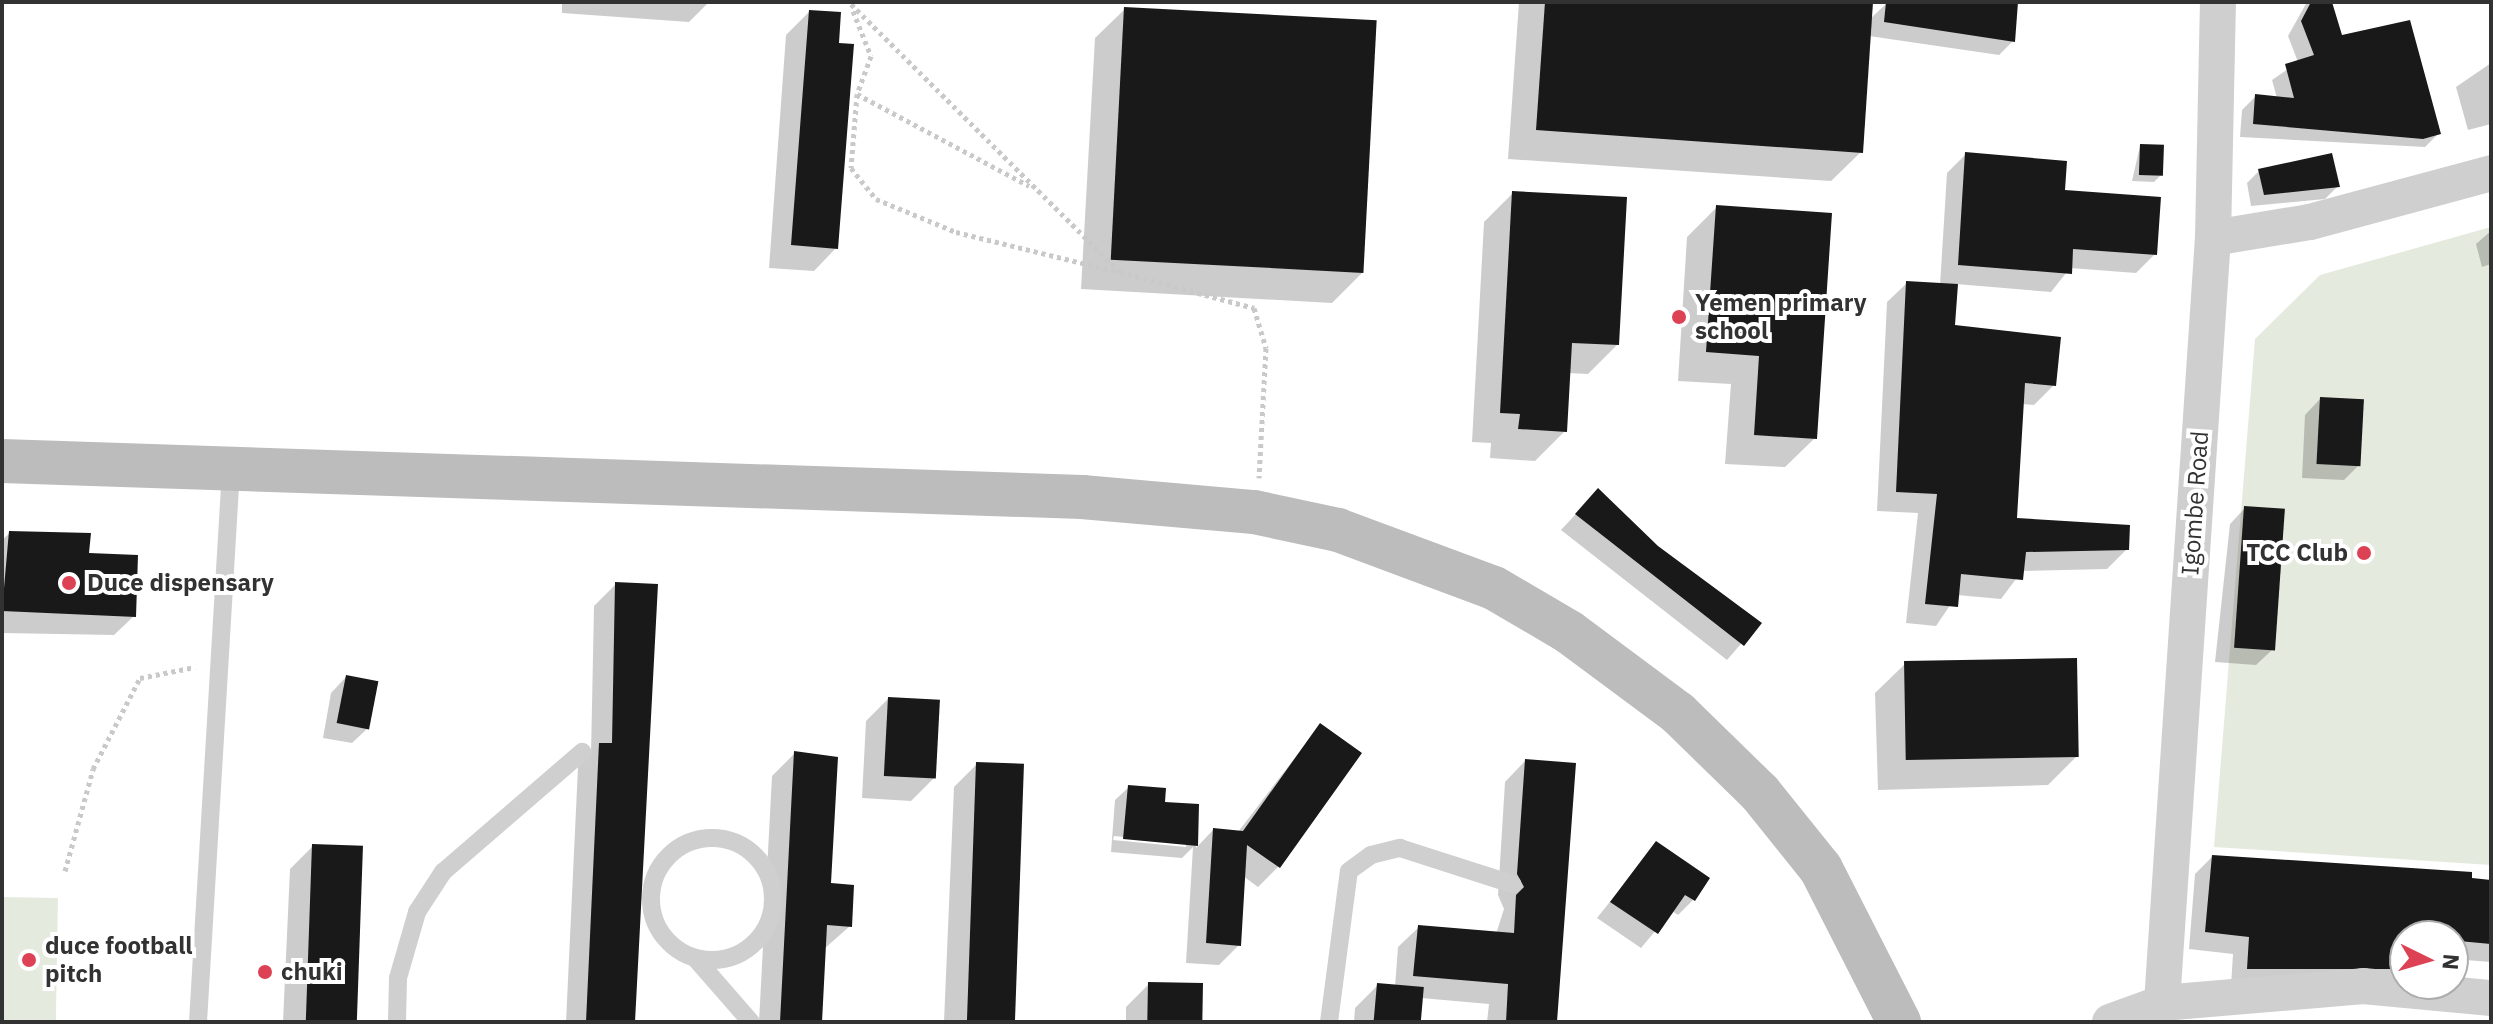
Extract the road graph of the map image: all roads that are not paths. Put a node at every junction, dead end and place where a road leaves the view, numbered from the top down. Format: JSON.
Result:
{"nodes":[{"id":1,"x":2218,"y":2,"type":"edge"},
{"id":2,"x":2491,"y":173,"type":"edge"},
{"id":3,"x":2213,"y":238,"type":"junction"},
{"id":4,"x":2,"y":461,"type":"edge"},
{"id":5,"x":231,"y":470,"type":"junction"},
{"id":6,"x":582,"y":752,"type":"dead end"},
{"id":7,"x":1512,"y":884,"type":"dead end"},
{"id":8,"x":696,"y":959,"type":"junction"},
{"id":9,"x":2491,"y":998,"type":"edge"},
{"id":10,"x":2162,"y":1003,"type":"junction"},
{"id":11,"x":198,"y":1022,"type":"edge"},
{"id":12,"x":397,"y":1022,"type":"edge"},
{"id":13,"x":751,"y":1022,"type":"edge"},
{"id":14,"x":1329,"y":1022,"type":"edge"},
{"id":15,"x":1899,"y":1022,"type":"edge"},
{"id":16,"x":2110,"y":1022,"type":"edge"}],
"edges":[{"from":1,"to":3,"type":"street","name":"Igombe Road"},
{"from":2,"to":3,"type":"street"},
{"from":3,"to":10,"type":"street","name":"Igombe Road"},
{"from":4,"to":5,"type":"street"},
{"from":5,"to":11,"type":"lane"},
{"from":5,"to":15,"type":"street"},
{"from":6,"to":12,"type":"lane"},
{"from":7,"to":14,"type":"lane"},
{"from":8,"to":8,"type":"lane"},
{"from":8,"to":13,"type":"lane"},
{"from":9,"to":10,"type":"street"},
{"from":10,"to":16,"type":"street"}]}
